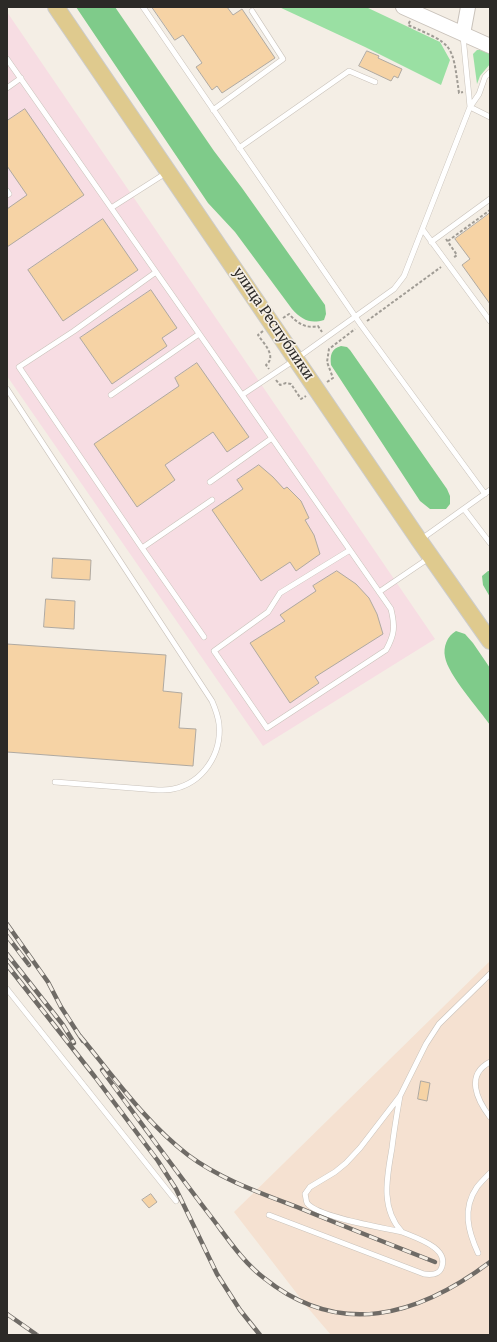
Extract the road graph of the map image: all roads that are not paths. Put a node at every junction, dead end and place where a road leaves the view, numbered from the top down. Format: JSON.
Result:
{"nodes":[{"id":1,"x":56,"y":7,"type":"edge"},
{"id":2,"x":143,"y":7,"type":"edge"},
{"id":3,"x":468,"y":7,"type":"edge"},
{"id":4,"x":409,"y":10,"type":"edge"},
{"id":5,"x":252,"y":11,"type":"dead end"},
{"id":6,"x":462,"y":34,"type":"junction"},
{"id":7,"x":490,"y":46,"type":"edge"},
{"id":8,"x":7,"y":59,"type":"edge"},
{"id":9,"x":490,"y":72,"type":"edge"},
{"id":10,"x":21,"y":78,"type":"junction"},
{"id":11,"x":375,"y":82,"type":"dead end"},
{"id":12,"x":7,"y":88,"type":"edge"},
{"id":13,"x":470,"y":107,"type":"junction"},
{"id":14,"x":213,"y":110,"type":"junction"},
{"id":15,"x":490,"y":117,"type":"edge"},
{"id":16,"x":239,"y":148,"type":"junction"},
{"id":17,"x":168,"y":171,"type":"junction"},
{"id":18,"x":7,"y":191,"type":"edge"},
{"id":19,"x":7,"y":195,"type":"edge"},
{"id":20,"x":490,"y":198,"type":"edge"},
{"id":21,"x":111,"y":208,"type":"junction"},
{"id":22,"x":423,"y":230,"type":"junction"},
{"id":23,"x":431,"y":242,"type":"junction"},
{"id":24,"x":156,"y":272,"type":"junction"},
{"id":25,"x":356,"y":317,"type":"junction"},
{"id":26,"x":490,"y":321,"type":"edge"},
{"id":27,"x":199,"y":334,"type":"junction"},
{"id":28,"x":296,"y":358,"type":"junction"},
{"id":29,"x":7,"y":389,"type":"edge"},
{"id":30,"x":111,"y":395,"type":"dead end"},
{"id":31,"x":242,"y":395,"type":"junction"},
{"id":32,"x":272,"y":438,"type":"junction"},
{"id":33,"x":210,"y":482,"type":"dead end"},
{"id":34,"x":490,"y":490,"type":"edge"},
{"id":35,"x":485,"y":494,"type":"junction"},
{"id":36,"x":212,"y":500,"type":"dead end"},
{"id":37,"x":464,"y":508,"type":"junction"},
{"id":38,"x":419,"y":540,"type":"junction"},
{"id":39,"x":490,"y":543,"type":"edge"},
{"id":40,"x":142,"y":548,"type":"junction"},
{"id":41,"x":350,"y":550,"type":"junction"},
{"id":42,"x":431,"y":557,"type":"junction"},
{"id":43,"x":379,"y":592,"type":"junction"},
{"id":44,"x":204,"y":637,"type":"dead end"},
{"id":45,"x":490,"y":641,"type":"edge"},
{"id":46,"x":55,"y":782,"type":"dead end"},
{"id":47,"x":490,"y":974,"type":"edge"},
{"id":48,"x":7,"y":989,"type":"edge"},
{"id":49,"x":490,"y":1062,"type":"edge"},
{"id":50,"x":400,"y":1096,"type":"junction"},
{"id":51,"x":490,"y":1117,"type":"edge"},
{"id":52,"x":490,"y":1173,"type":"edge"},
{"id":53,"x":176,"y":1201,"type":"dead end"},
{"id":54,"x":269,"y":1215,"type":"dead end"},
{"id":55,"x":402,"y":1232,"type":"junction"},
{"id":56,"x":478,"y":1253,"type":"dead end"}],
"edges":[{"from":1,"to":17,"type":"main road","name":"улица Республики"},
{"from":2,"to":14,"type":"lane"},
{"from":3,"to":6,"type":"main road"},
{"from":4,"to":6,"type":"main road"},
{"from":5,"to":14,"type":"lane"},
{"from":6,"to":7,"type":"main road"},
{"from":6,"to":13,"type":"lane"},
{"from":8,"to":10,"type":"lane"},
{"from":9,"to":13,"type":"lane"},
{"from":10,"to":12,"type":"lane"},
{"from":10,"to":21,"type":"lane"},
{"from":11,"to":16,"type":"lane"},
{"from":13,"to":15,"type":"lane"},
{"from":13,"to":22,"type":"lane"},
{"from":14,"to":16,"type":"lane"},
{"from":16,"to":25,"type":"lane"},
{"from":17,"to":21,"type":"lane"},
{"from":17,"to":28,"type":"main road","name":"улица Республики"},
{"from":18,"to":19,"type":"lane"},
{"from":20,"to":23,"type":"lane"},
{"from":21,"to":24,"type":"lane"},
{"from":22,"to":23,"type":"lane"},
{"from":22,"to":25,"type":"lane"},
{"from":23,"to":26,"type":"lane"},
{"from":24,"to":27,"type":"lane"},
{"from":24,"to":40,"type":"lane"},
{"from":25,"to":28,"type":"lane"},
{"from":25,"to":35,"type":"lane"},
{"from":27,"to":30,"type":"lane"},
{"from":27,"to":31,"type":"lane"},
{"from":28,"to":31,"type":"lane"},
{"from":28,"to":38,"type":"main road","name":"улица Республики"},
{"from":29,"to":46,"type":"lane"},
{"from":31,"to":32,"type":"lane"},
{"from":32,"to":33,"type":"lane"},
{"from":32,"to":41,"type":"lane"},
{"from":34,"to":35,"type":"lane"},
{"from":35,"to":37,"type":"lane"},
{"from":36,"to":40,"type":"lane"},
{"from":37,"to":38,"type":"lane"},
{"from":37,"to":39,"type":"lane"},
{"from":38,"to":42,"type":"main road","name":"улица Республики"},
{"from":40,"to":44,"type":"lane"},
{"from":41,"to":43,"type":"lane"},
{"from":41,"to":43,"type":"lane"},
{"from":42,"to":43,"type":"lane"},
{"from":42,"to":45,"type":"main road","name":"улица Республики"},
{"from":47,"to":50,"type":"lane"},
{"from":48,"to":53,"type":"lane"},
{"from":49,"to":51,"type":"lane"},
{"from":50,"to":55,"type":"lane"},
{"from":50,"to":55,"type":"lane"},
{"from":52,"to":56,"type":"lane"},
{"from":54,"to":55,"type":"lane"}]}
